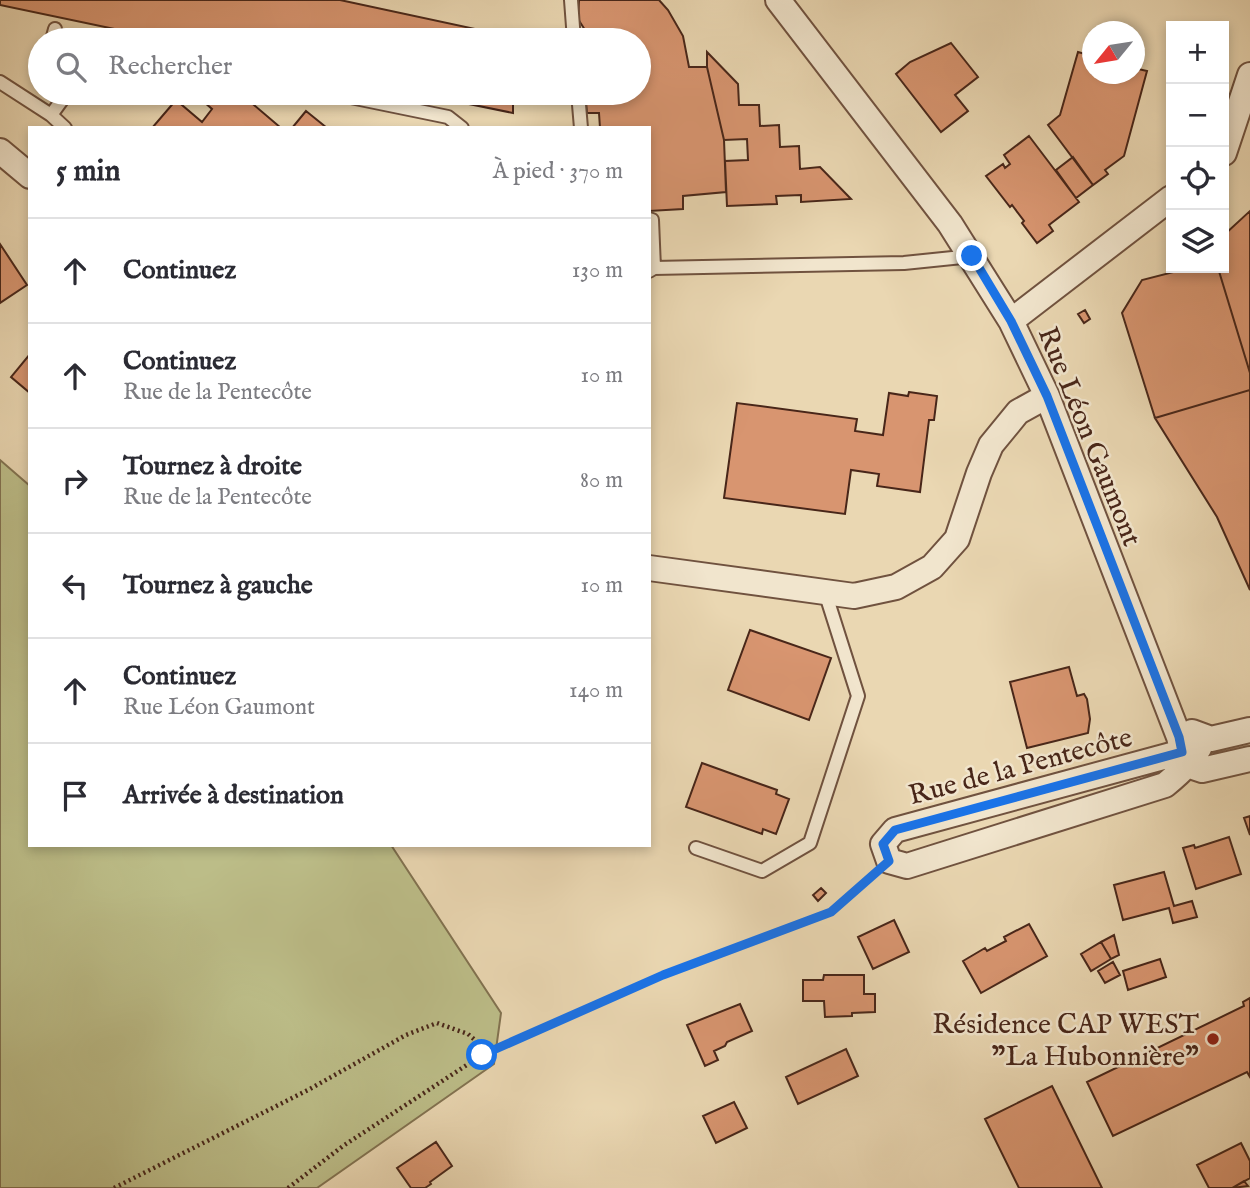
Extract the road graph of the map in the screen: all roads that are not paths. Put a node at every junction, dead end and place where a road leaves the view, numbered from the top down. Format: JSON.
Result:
{"nodes":[{"id":1,"x":571,"y":0,"type":"edge"},
{"id":2,"x":778,"y":0,"type":"edge"},
{"id":3,"x":573,"y":28,"type":"edge"},
{"id":4,"x":1250,"y":75,"type":"edge"},
{"id":5,"x":0,"y":82,"type":"edge"},
{"id":6,"x":28,"y":100,"type":"edge"},
{"id":7,"x":36,"y":105,"type":"edge"},
{"id":8,"x":58,"y":105,"type":"edge"},
{"id":9,"x":390,"y":105,"type":"edge"},
{"id":10,"x":579,"y":105,"type":"edge"},
{"id":11,"x":39,"y":107,"type":"joint"},
{"id":12,"x":51,"y":115,"type":"junction"},
{"id":13,"x":63,"y":126,"type":"edge"},
{"id":14,"x":460,"y":126,"type":"edge"},
{"id":15,"x":580,"y":126,"type":"edge"},
{"id":16,"x":1226,"y":147,"type":"edge"},
{"id":17,"x":0,"y":151,"type":"edge"},
{"id":18,"x":28,"y":174,"type":"edge"},
{"id":19,"x":1166,"y":202,"type":"edge"},
{"id":20,"x":651,"y":220,"type":"edge"},
{"id":21,"x":972,"y":256,"type":"junction"},
{"id":22,"x":652,"y":270,"type":"edge"},
{"id":23,"x":1011,"y":321,"type":"junction"},
{"id":24,"x":1047,"y":396,"type":"junction"},
{"id":25,"x":651,"y":568,"type":"edge"},
{"id":26,"x":825,"y":592,"type":"junction"},
{"id":27,"x":1168,"y":710,"type":"junction"},
{"id":28,"x":1250,"y":730,"type":"edge"},
{"id":29,"x":1208,"y":738,"type":"junction"},
{"id":30,"x":1250,"y":759,"type":"edge"},
{"id":31,"x":1194,"y":762,"type":"junction"},
{"id":32,"x":696,"y":848,"type":"dead end"}],
"edges":[{"from":1,"to":3,"type":"lane"},
{"from":2,"to":21,"type":"street","name":"Rue Léon Gaumont"},
{"from":4,"to":16,"type":"street"},
{"from":5,"to":6,"type":"lane"},
{"from":7,"to":11,"type":"lane"},
{"from":8,"to":12,"type":"lane"},
{"from":9,"to":14,"type":"lane"},
{"from":10,"to":15,"type":"lane"},
{"from":11,"to":12,"type":"lane"},
{"from":12,"to":13,"type":"lane"},
{"from":17,"to":18,"type":"street"},
{"from":19,"to":23,"type":"street"},
{"from":20,"to":22,"type":"lane"},
{"from":21,"to":22,"type":"lane"},
{"from":21,"to":23,"type":"street","name":"Rue Léon Gaumont"},
{"from":23,"to":24,"type":"street","name":"Rue Léon Gaumont"},
{"from":24,"to":26,"type":"street"},
{"from":24,"to":27,"type":"street","name":"Rue Léon Gaumont"},
{"from":25,"to":26,"type":"street"},
{"from":26,"to":32,"type":"lane"},
{"from":27,"to":29,"type":"street"},
{"from":27,"to":31,"type":"street","name":"Rue Léon Gaumont"},
{"from":28,"to":29,"type":"street"},
{"from":29,"to":31,"type":"street"},
{"from":30,"to":31,"type":"street","name":"Rue de la Pentecôte"},
{"from":31,"to":31,"type":"street","name":"Rue de la Pentecôte"}]}
